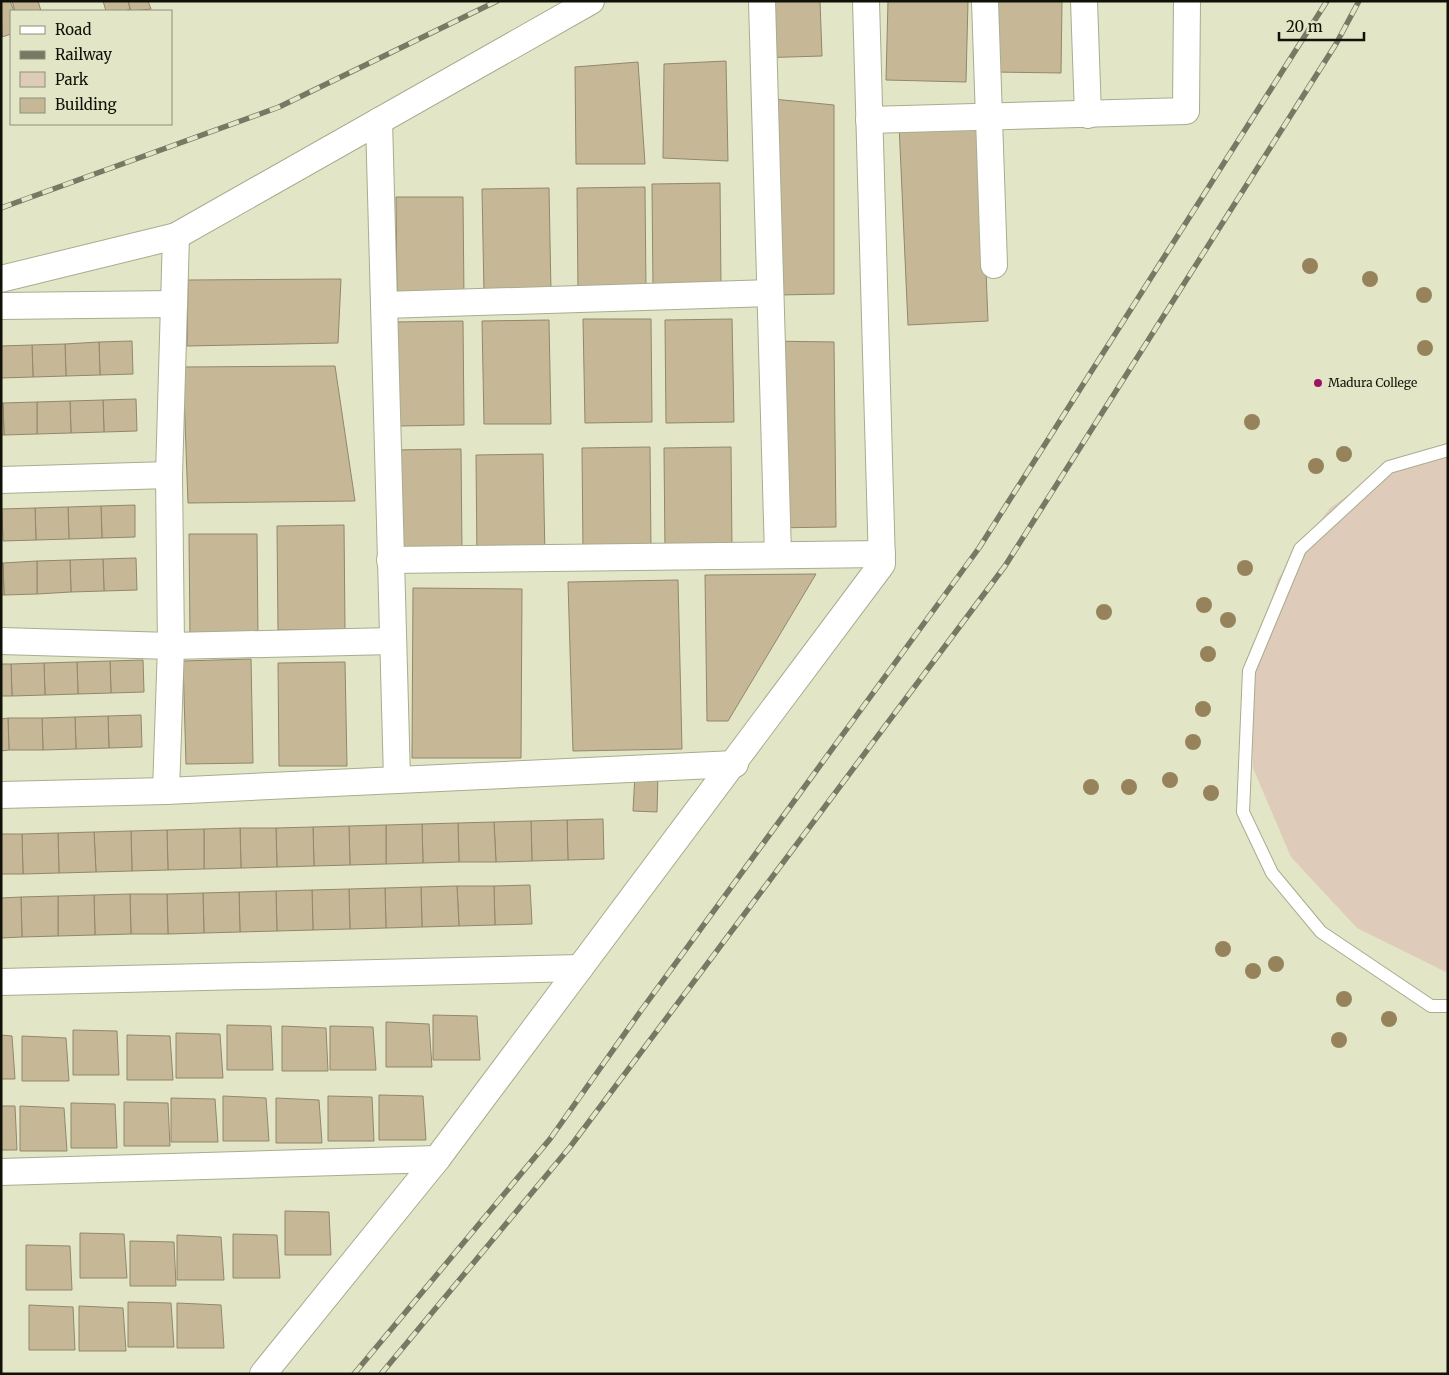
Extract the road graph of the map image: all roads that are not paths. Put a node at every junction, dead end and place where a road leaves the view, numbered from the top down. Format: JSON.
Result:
{"nodes":[{"id":1,"x":591,"y":1,"type":"edge"},
{"id":2,"x":762,"y":1,"type":"edge"},
{"id":3,"x":866,"y":1,"type":"edge"},
{"id":4,"x":985,"y":1,"type":"edge"},
{"id":5,"x":1084,"y":1,"type":"edge"},
{"id":6,"x":1187,"y":1,"type":"edge"},
{"id":7,"x":1088,"y":115,"type":"junction"},
{"id":8,"x":988,"y":117,"type":"junction"},
{"id":9,"x":869,"y":120,"type":"junction"},
{"id":10,"x":380,"y":121,"type":"junction"},
{"id":11,"x":176,"y":236,"type":"junction"},
{"id":12,"x":994,"y":265,"type":"dead end"},
{"id":13,"x":1,"y":279,"type":"edge"},
{"id":14,"x":770,"y":294,"type":"junction"},
{"id":15,"x":174,"y":304,"type":"junction"},
{"id":16,"x":384,"y":305,"type":"junction"},
{"id":17,"x":1,"y":306,"type":"edge"},
{"id":18,"x":1448,"y":450,"type":"edge"},
{"id":19,"x":169,"y":475,"type":"junction"},
{"id":20,"x":1,"y":480,"type":"edge"},
{"id":21,"x":882,"y":554,"type":"junction"},
{"id":22,"x":778,"y":555,"type":"junction"},
{"id":23,"x":390,"y":560,"type":"junction"},
{"id":24,"x":1,"y":641,"type":"edge"},
{"id":25,"x":392,"y":641,"type":"junction"},
{"id":26,"x":171,"y":646,"type":"junction"},
{"id":27,"x":735,"y":764,"type":"junction"},
{"id":28,"x":397,"y":779,"type":"junction"},
{"id":29,"x":166,"y":791,"type":"junction"},
{"id":30,"x":1,"y":795,"type":"edge"},
{"id":31,"x":580,"y":968,"type":"junction"},
{"id":32,"x":1,"y":982,"type":"edge"},
{"id":33,"x":1448,"y":1006,"type":"edge"},
{"id":34,"x":437,"y":1159,"type":"junction"},
{"id":35,"x":1,"y":1172,"type":"edge"},
{"id":36,"x":263,"y":1374,"type":"edge"}],
"edges":[{"from":1,"to":10,"type":"street"},
{"from":2,"to":14,"type":"street"},
{"from":3,"to":9,"type":"street"},
{"from":4,"to":8,"type":"street"},
{"from":5,"to":7,"type":"street"},
{"from":6,"to":7,"type":"street"},
{"from":7,"to":8,"type":"street"},
{"from":8,"to":9,"type":"street"},
{"from":8,"to":12,"type":"street"},
{"from":9,"to":21,"type":"street"},
{"from":10,"to":11,"type":"street"},
{"from":10,"to":16,"type":"street"},
{"from":11,"to":13,"type":"street"},
{"from":11,"to":15,"type":"street"},
{"from":14,"to":16,"type":"street"},
{"from":14,"to":22,"type":"street"},
{"from":15,"to":17,"type":"street"},
{"from":15,"to":19,"type":"street"},
{"from":16,"to":23,"type":"street"},
{"from":18,"to":33,"type":"lane"},
{"from":19,"to":20,"type":"street"},
{"from":19,"to":26,"type":"street"},
{"from":21,"to":22,"type":"street"},
{"from":21,"to":27,"type":"street"},
{"from":22,"to":23,"type":"street"},
{"from":23,"to":25,"type":"street"},
{"from":24,"to":26,"type":"street"},
{"from":25,"to":26,"type":"street"},
{"from":25,"to":28,"type":"street"},
{"from":26,"to":29,"type":"street"},
{"from":27,"to":28,"type":"street"},
{"from":27,"to":31,"type":"street"},
{"from":28,"to":29,"type":"street"},
{"from":29,"to":30,"type":"street"},
{"from":31,"to":32,"type":"street"},
{"from":31,"to":34,"type":"street"},
{"from":34,"to":35,"type":"street"},
{"from":34,"to":36,"type":"street"}]}
